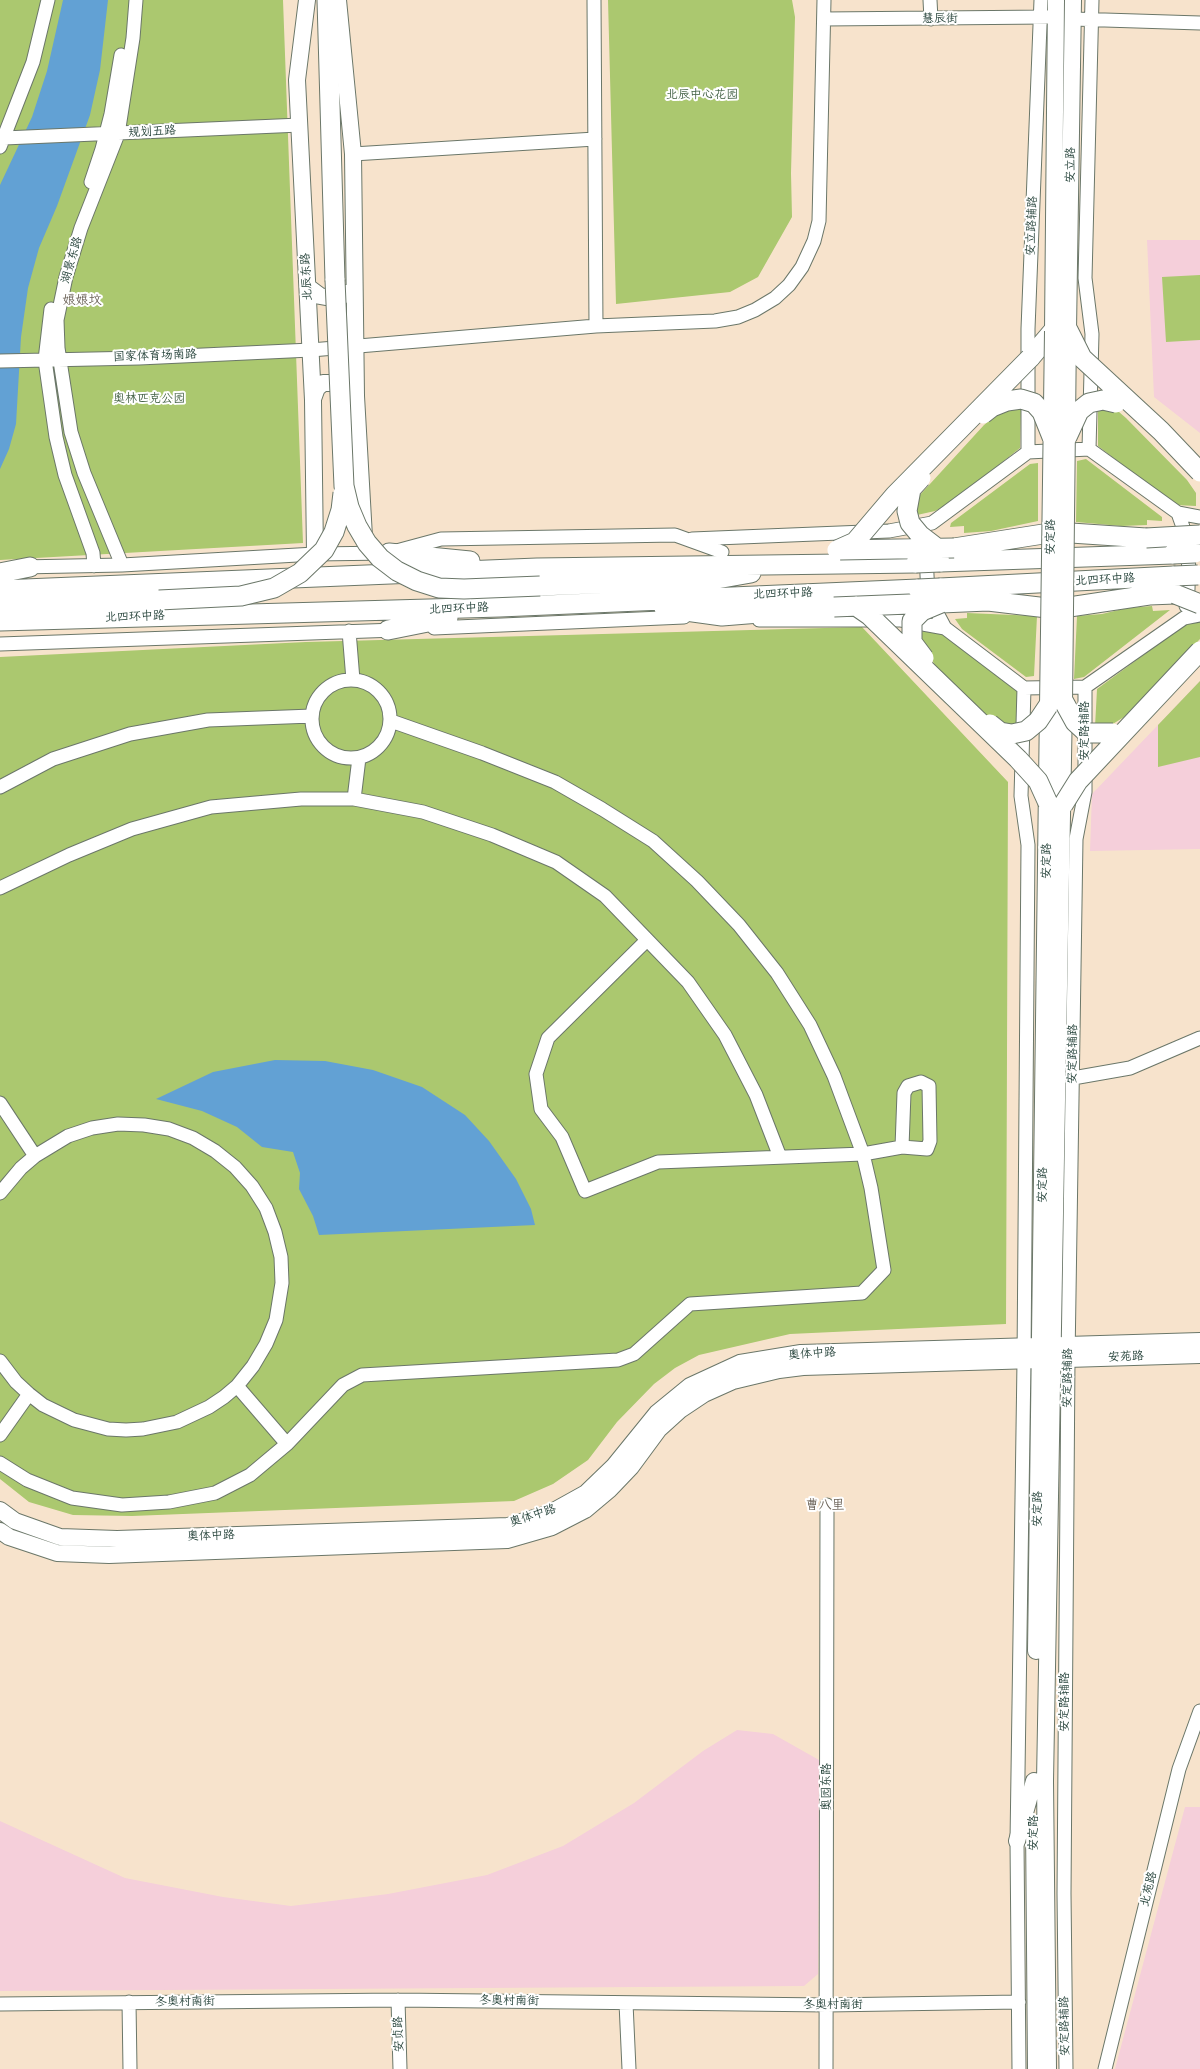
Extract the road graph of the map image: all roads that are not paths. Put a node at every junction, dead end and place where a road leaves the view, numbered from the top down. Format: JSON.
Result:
{"nodes":[{"id":1,"x":48,"y":0,"type":"edge"},
{"id":2,"x":127,"y":0,"type":"edge"},
{"id":3,"x":136,"y":0,"type":"edge"},
{"id":4,"x":307,"y":0,"type":"edge"},
{"id":5,"x":327,"y":0,"type":"edge"},
{"id":6,"x":338,"y":0,"type":"edge"},
{"id":7,"x":594,"y":0,"type":"edge"},
{"id":8,"x":824,"y":0,"type":"edge"},
{"id":9,"x":930,"y":0,"type":"edge"},
{"id":10,"x":1041,"y":0,"type":"edge"},
{"id":11,"x":1056,"y":0,"type":"edge"},
{"id":12,"x":1073,"y":0,"type":"edge"},
{"id":13,"x":1092,"y":0,"type":"edge"},
{"id":14,"x":1048,"y":17,"type":"junction"},
{"id":15,"x":824,"y":19,"type":"junction"},
{"id":16,"x":931,"y":19,"type":"junction"},
{"id":17,"x":1073,"y":19,"type":"junction"},
{"id":18,"x":1091,"y":20,"type":"junction"},
{"id":19,"x":1200,"y":23,"type":"edge"},
{"id":20,"x":300,"y":125,"type":"junction"},
{"id":21,"x":112,"y":135,"type":"junction"},
{"id":22,"x":595,"y":139,"type":"junction"},
{"id":23,"x":7,"y":141,"type":"edge"},
{"id":24,"x":353,"y":154,"type":"junction"},
{"id":25,"x":355,"y":277,"type":"junction"},
{"id":26,"x":308,"y":287,"type":"junction"},
{"id":27,"x":1061,"y":300,"type":"junction"},
{"id":28,"x":596,"y":326,"type":"junction"},
{"id":29,"x":1060,"y":330,"type":"junction"},
{"id":30,"x":356,"y":345,"type":"junction"},
{"id":31,"x":311,"y":350,"type":"junction"},
{"id":32,"x":60,"y":359,"type":"junction"},
{"id":33,"x":45,"y":360,"type":"junction"},
{"id":34,"x":0,"y":361,"type":"edge"},
{"id":35,"x":356,"y":396,"type":"junction"},
{"id":36,"x":313,"y":400,"type":"junction"},
{"id":37,"x":1060,"y":437,"type":"junction"},
{"id":38,"x":1089,"y":450,"type":"junction"},
{"id":39,"x":1028,"y":452,"type":"junction"},
{"id":40,"x":1200,"y":472,"type":"edge"},
{"id":41,"x":1200,"y":481,"type":"edge"},
{"id":42,"x":344,"y":486,"type":"junction"},
{"id":43,"x":1178,"y":513,"type":"junction"},
{"id":44,"x":1200,"y":517,"type":"edge"},
{"id":45,"x":1200,"y":522,"type":"edge"},
{"id":46,"x":932,"y":523,"type":"junction"},
{"id":47,"x":1200,"y":535,"type":"edge"},
{"id":48,"x":1180,"y":536,"type":"junction"},
{"id":49,"x":684,"y":539,"type":"junction"},
{"id":50,"x":837,"y":550,"type":"junction"},
{"id":51,"x":722,"y":552,"type":"junction"},
{"id":52,"x":365,"y":553,"type":"junction"},
{"id":53,"x":389,"y":553,"type":"junction"},
{"id":54,"x":944,"y":553,"type":"junction"},
{"id":55,"x":1198,"y":553,"type":"edge"},
{"id":56,"x":315,"y":554,"type":"junction"},
{"id":57,"x":796,"y":564,"type":"junction"},
{"id":58,"x":122,"y":565,"type":"junction"},
{"id":59,"x":670,"y":565,"type":"junction"},
{"id":60,"x":94,"y":566,"type":"junction"},
{"id":61,"x":0,"y":567,"type":"edge"},
{"id":62,"x":30,"y":567,"type":"junction"},
{"id":63,"x":537,"y":568,"type":"junction"},
{"id":64,"x":0,"y":573,"type":"edge"},
{"id":65,"x":1199,"y":581,"type":"edge"},
{"id":66,"x":1174,"y":585,"type":"junction"},
{"id":67,"x":0,"y":590,"type":"edge"},
{"id":68,"x":947,"y":598,"type":"junction"},
{"id":69,"x":609,"y":602,"type":"junction"},
{"id":70,"x":1200,"y":604,"type":"edge"},
{"id":71,"x":856,"y":606,"type":"junction"},
{"id":72,"x":0,"y":607,"type":"edge"},
{"id":73,"x":500,"y":607,"type":"junction"},
{"id":74,"x":1200,"y":615,"type":"edge"},
{"id":75,"x":722,"y":616,"type":"junction"},
{"id":76,"x":1184,"y":618,"type":"junction"},
{"id":77,"x":0,"y":621,"type":"edge"},
{"id":78,"x":944,"y":628,"type":"junction"},
{"id":79,"x":388,"y":630,"type":"junction"},
{"id":80,"x":349,"y":631,"type":"junction"},
{"id":81,"x":1200,"y":639,"type":"edge"},
{"id":82,"x":0,"y":644,"type":"edge"},
{"id":83,"x":1200,"y":651,"type":"edge"},
{"id":84,"x":353,"y":680,"type":"junction"},
{"id":85,"x":1085,"y":687,"type":"junction"},
{"id":86,"x":1024,"y":688,"type":"junction"},
{"id":87,"x":1056,"y":704,"type":"junction"},
{"id":88,"x":312,"y":716,"type":"junction"},
{"id":89,"x":391,"y":721,"type":"junction"},
{"id":90,"x":359,"y":758,"type":"junction"},
{"id":91,"x":0,"y":787,"type":"edge"},
{"id":92,"x":354,"y":799,"type":"junction"},
{"id":93,"x":1055,"y":804,"type":"junction"},
{"id":94,"x":0,"y":888,"type":"edge"},
{"id":95,"x":647,"y":940,"type":"junction"},
{"id":96,"x":1200,"y":1038,"type":"edge"},
{"id":97,"x":1073,"y":1078,"type":"junction"},
{"id":98,"x":0,"y":1103,"type":"edge"},
{"id":99,"x":902,"y":1147,"type":"junction"},
{"id":100,"x":863,"y":1154,"type":"junction"},
{"id":101,"x":35,"y":1156,"type":"junction"},
{"id":102,"x":780,"y":1157,"type":"junction"},
{"id":103,"x":0,"y":1193,"type":"edge"},
{"id":104,"x":1200,"y":1341,"type":"edge"},
{"id":105,"x":1024,"y":1353,"type":"junction"},
{"id":106,"x":1054,"y":1353,"type":"junction"},
{"id":107,"x":1200,"y":1355,"type":"edge"},
{"id":108,"x":0,"y":1361,"type":"edge"},
{"id":109,"x":237,"y":1386,"type":"junction"},
{"id":110,"x":29,"y":1394,"type":"junction"},
{"id":111,"x":0,"y":1435,"type":"edge"},
{"id":112,"x":287,"y":1444,"type":"junction"},
{"id":113,"x":1067,"y":1453,"type":"junction"},
{"id":114,"x":0,"y":1463,"type":"edge"},
{"id":115,"x":1050,"y":1483,"type":"junction"},
{"id":116,"x":827,"y":1505,"type":"dead end"},
{"id":117,"x":0,"y":1510,"type":"edge"},
{"id":118,"x":0,"y":1531,"type":"edge"},
{"id":119,"x":1200,"y":1711,"type":"edge"},
{"id":120,"x":1034,"y":1781,"type":"junction"},
{"id":121,"x":1017,"y":1841,"type":"junction"},
{"id":122,"x":398,"y":2000,"type":"junction"},
{"id":123,"x":128,"y":2002,"type":"junction"},
{"id":124,"x":1019,"y":2002,"type":"junction"},
{"id":125,"x":626,"y":2003,"type":"junction"},
{"id":126,"x":0,"y":2004,"type":"edge"},
{"id":127,"x":827,"y":2006,"type":"junction"},
{"id":128,"x":130,"y":2069,"type":"edge"},
{"id":129,"x":400,"y":2069,"type":"edge"},
{"id":130,"x":629,"y":2069,"type":"edge"},
{"id":131,"x":826,"y":2069,"type":"edge"},
{"id":132,"x":1019,"y":2069,"type":"edge"},
{"id":133,"x":1036,"y":2069,"type":"edge"},
{"id":134,"x":1048,"y":2069,"type":"edge"},
{"id":135,"x":1066,"y":2069,"type":"edge"},
{"id":136,"x":1105,"y":2069,"type":"edge"}],
"edges":[{"from":1,"to":23,"type":"street"},
{"from":2,"to":21,"type":"street","name":"湖景东路"},
{"from":3,"to":21,"type":"street","name":"湖景东路"},
{"from":4,"to":20,"type":"main road","name":"北辰东路"},
{"from":5,"to":42,"type":"highway","bridge":true},
{"from":6,"to":24,"type":"main road"},
{"from":7,"to":22,"type":"street"},
{"from":8,"to":15,"type":"street","name":"国家体育场南路"},
{"from":9,"to":16,"type":"street"},
{"from":10,"to":14,"type":"street","name":"安立路辅路"},
{"from":11,"to":14,"type":"main road","name":"安立路"},
{"from":12,"to":17,"type":"main road","name":"安立路"},
{"from":13,"to":18,"type":"street"},
{"from":14,"to":16,"type":"street","name":"慧辰街"},
{"from":14,"to":27,"type":"main road","name":"安立路"},
{"from":14,"to":39,"type":"street","name":"安立路辅路"},
{"from":15,"to":16,"type":"street","name":"慧辰街"},
{"from":15,"to":28,"type":"street","name":"国家体育场南路"},
{"from":17,"to":18,"type":"street"},
{"from":17,"to":27,"type":"main road","name":"安立路"},
{"from":18,"to":19,"type":"street"},
{"from":18,"to":38,"type":"street"},
{"from":20,"to":21,"type":"street","name":"规划五路"},
{"from":20,"to":26,"type":"main road","name":"北辰东路"},
{"from":21,"to":23,"type":"street","name":"规划五路"},
{"from":21,"to":32,"type":"street","name":"湖景东路"},
{"from":21,"to":33,"type":"street","name":"湖景东路"},
{"from":22,"to":24,"type":"street"},
{"from":22,"to":28,"type":"street"},
{"from":24,"to":25,"type":"main road"},
{"from":25,"to":26,"type":"main road"},
{"from":25,"to":30,"type":"main road"},
{"from":26,"to":31,"type":"main road","name":"北辰东路"},
{"from":27,"to":29,"type":"main road","name":"安立路"},
{"from":28,"to":30,"type":"street","name":"国家体育场南路"},
{"from":29,"to":37,"type":"main road","name":"安定路","bridge":true},
{"from":29,"to":40,"type":"highway","bridge":true},
{"from":29,"to":50,"type":"highway","bridge":true},
{"from":30,"to":31,"type":"street","name":"国家体育场南路"},
{"from":30,"to":35,"type":"main road"},
{"from":31,"to":32,"type":"street","name":"国家体育场南路"},
{"from":31,"to":36,"type":"main road","name":"北辰东路"},
{"from":32,"to":33,"type":"street","name":"国家体育场南路"},
{"from":32,"to":58,"type":"street","name":"湖景东路"},
{"from":33,"to":34,"type":"street","name":"国家体育场南路"},
{"from":33,"to":60,"type":"street","name":"湖景东路"},
{"from":35,"to":36,"type":"main road"},
{"from":35,"to":52,"type":"main road"},
{"from":36,"to":56,"type":"main road","name":"北辰东路"},
{"from":37,"to":41,"type":"highway","bridge":true},
{"from":37,"to":54,"type":"highway","bridge":true},
{"from":37,"to":87,"type":"main road","name":"安定路","bridge":true},
{"from":38,"to":39,"type":"street"},
{"from":38,"to":43,"type":"street"},
{"from":39,"to":46,"type":"street"},
{"from":42,"to":57,"type":"highway","bridge":true},
{"from":42,"to":72,"type":"highway","bridge":true},
{"from":43,"to":44,"type":"street"},
{"from":43,"to":76,"type":"street"},
{"from":45,"to":48,"type":"highway"},
{"from":46,"to":49,"type":"street"},
{"from":46,"to":78,"type":"street"},
{"from":47,"to":48,"type":"highway","bridge":true},
{"from":48,"to":54,"type":"highway","bridge":true},
{"from":49,"to":51,"type":"street"},
{"from":49,"to":53,"type":"street"},
{"from":50,"to":51,"type":"highway"},
{"from":50,"to":54,"type":"highway","bridge":true},
{"from":51,"to":59,"type":"highway"},
{"from":52,"to":53,"type":"street"},
{"from":52,"to":56,"type":"street"},
{"from":53,"to":63,"type":"highway"},
{"from":54,"to":55,"type":"highway","name":"北四环中路","bridge":true},
{"from":54,"to":57,"type":"highway","bridge":true},
{"from":56,"to":58,"type":"street"},
{"from":57,"to":59,"type":"highway"},
{"from":58,"to":60,"type":"street"},
{"from":59,"to":63,"type":"highway"},
{"from":60,"to":62,"type":"street"},
{"from":61,"to":62,"type":"street"},
{"from":62,"to":64,"type":"highway"},
{"from":63,"to":67,"type":"highway"},
{"from":65,"to":66,"type":"highway","bridge":true},
{"from":66,"to":68,"type":"highway","name":"北四环中路"},
{"from":66,"to":68,"type":"highway"},
{"from":66,"to":70,"type":"highway","bridge":true},
{"from":68,"to":69,"type":"highway","name":"北四环中路","bridge":true},
{"from":68,"to":71,"type":"highway","bridge":true},
{"from":68,"to":87,"type":"highway","bridge":true},
{"from":69,"to":73,"type":"highway","name":"北四环中路"},
{"from":69,"to":75,"type":"highway"},
{"from":71,"to":75,"type":"highway","bridge":true},
{"from":71,"to":93,"type":"highway","bridge":true},
{"from":73,"to":77,"type":"highway","name":"北四环中路"},
{"from":73,"to":79,"type":"highway"},
{"from":74,"to":76,"type":"street"},
{"from":75,"to":78,"type":"street","name":"北四环中路"},
{"from":75,"to":79,"type":"street","name":"北四环中路"},
{"from":76,"to":85,"type":"street"},
{"from":78,"to":86,"type":"street"},
{"from":79,"to":80,"type":"street","name":"北四环中路"},
{"from":80,"to":82,"type":"street","name":"北四环中路"},
{"from":80,"to":84,"type":"street"},
{"from":81,"to":87,"type":"highway","bridge":true},
{"from":83,"to":93,"type":"highway","bridge":true},
{"from":84,"to":88,"type":"street"},
{"from":84,"to":89,"type":"street"},
{"from":85,"to":86,"type":"street"},
{"from":85,"to":97,"type":"street","name":"安定路辅路"},
{"from":86,"to":105,"type":"street"},
{"from":87,"to":93,"type":"main road","name":"安定路","bridge":true},
{"from":88,"to":90,"type":"street"},
{"from":88,"to":91,"type":"street"},
{"from":89,"to":90,"type":"street"},
{"from":89,"to":100,"type":"street"},
{"from":90,"to":92,"type":"street"},
{"from":92,"to":94,"type":"street"},
{"from":92,"to":95,"type":"street"},
{"from":93,"to":106,"type":"main road","name":"安定路"},
{"from":95,"to":102,"type":"street"},
{"from":95,"to":102,"type":"street"},
{"from":96,"to":97,"type":"street"},
{"from":97,"to":106,"type":"street","name":"安定路辅路"},
{"from":98,"to":101,"type":"street"},
{"from":99,"to":99,"type":"street"},
{"from":99,"to":100,"type":"street"},
{"from":100,"to":102,"type":"street"},
{"from":100,"to":112,"type":"street"},
{"from":101,"to":103,"type":"street"},
{"from":101,"to":109,"type":"street"},
{"from":104,"to":106,"type":"main road","name":"安苑路"},
{"from":105,"to":106,"type":"main road","name":"奥体中路"},
{"from":105,"to":117,"type":"main road","name":"奥体中路"},
{"from":105,"to":118,"type":"main road","name":"奥体中路"},
{"from":105,"to":121,"type":"street"},
{"from":106,"to":107,"type":"main road","name":"安苑路"},
{"from":106,"to":113,"type":"street","name":"安定路辅路"},
{"from":106,"to":115,"type":"main road","name":"安定路"},
{"from":106,"to":120,"type":"main road","name":"安定路"},
{"from":108,"to":110,"type":"street"},
{"from":109,"to":110,"type":"street"},
{"from":109,"to":112,"type":"street"},
{"from":110,"to":111,"type":"street"},
{"from":112,"to":114,"type":"street"},
{"from":113,"to":115,"type":"street","name":"安定路"},
{"from":113,"to":135,"type":"street","name":"安定路辅路"},
{"from":115,"to":134,"type":"main road","name":"安定路"},
{"from":116,"to":127,"type":"street","name":"奥园东路"},
{"from":119,"to":136,"type":"street","name":"北苑路"},
{"from":120,"to":121,"type":"main road"},
{"from":120,"to":133,"type":"main road","name":"安定路"},
{"from":121,"to":124,"type":"street","name":"安定路"},
{"from":122,"to":123,"type":"street","name":"冬奥村南街"},
{"from":122,"to":125,"type":"street","name":"冬奥村南街"},
{"from":122,"to":129,"type":"street","name":"安贞路"},
{"from":123,"to":126,"type":"street","name":"冬奥村南街"},
{"from":123,"to":128,"type":"street"},
{"from":124,"to":127,"type":"street","name":"冬奥村南街"},
{"from":124,"to":132,"type":"street","name":"安定路"},
{"from":125,"to":127,"type":"street","name":"冬奥村南街"},
{"from":125,"to":130,"type":"street"},
{"from":127,"to":131,"type":"street","name":"奥园东路"}]}
